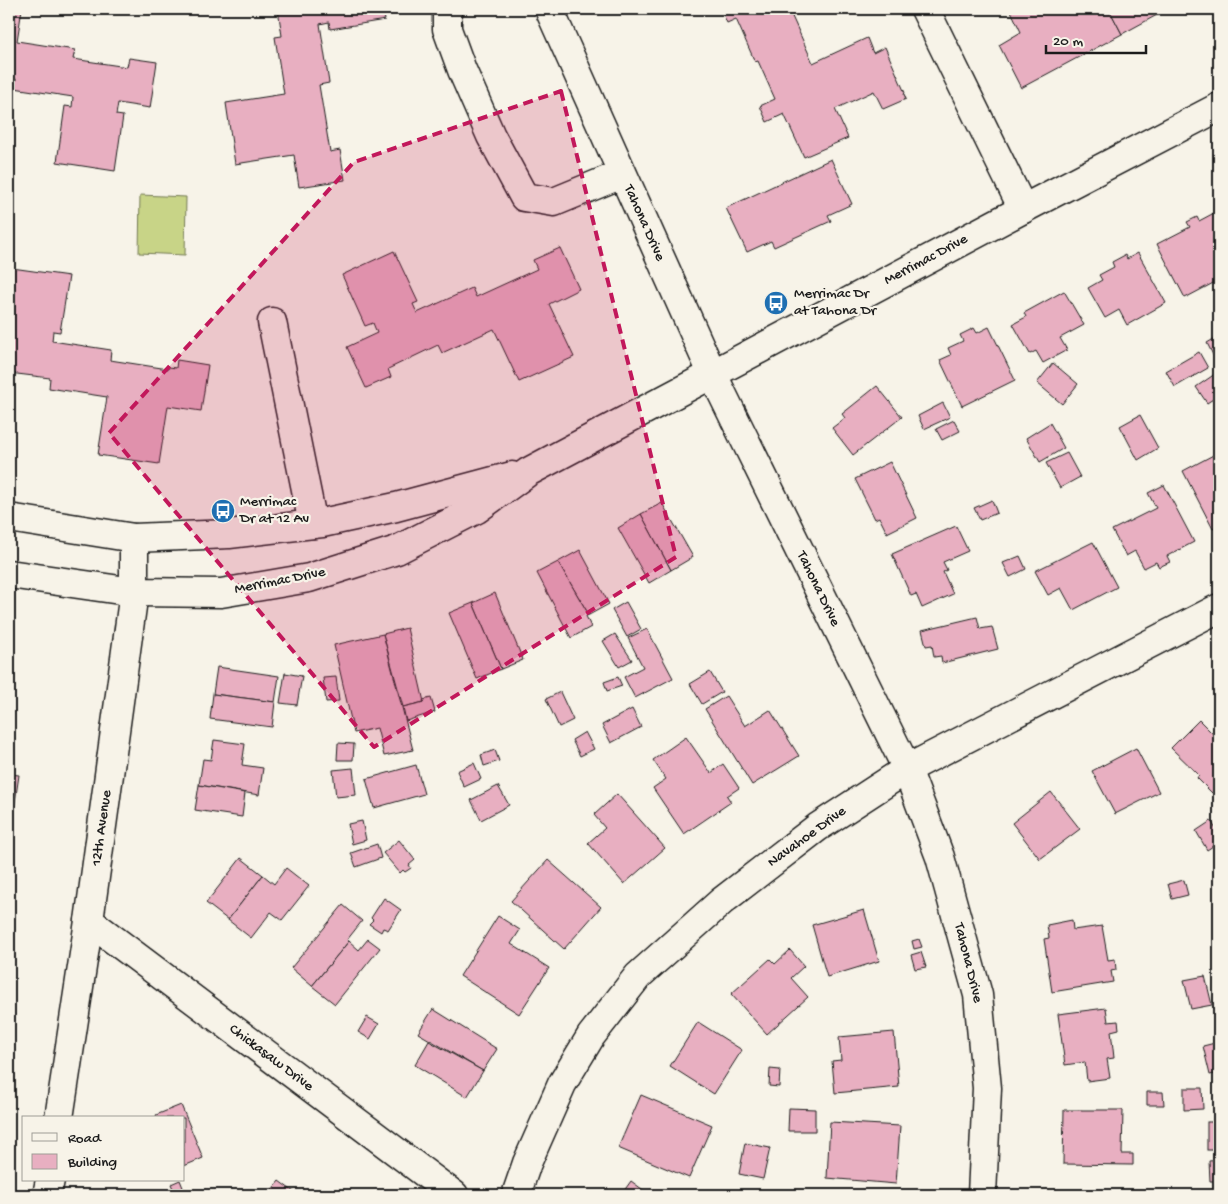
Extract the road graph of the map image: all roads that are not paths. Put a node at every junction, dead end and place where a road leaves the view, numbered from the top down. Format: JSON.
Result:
{"nodes":[{"id":1,"x":447,"y":9,"type":"edge"},
{"id":2,"x":549,"y":9,"type":"edge"},
{"id":3,"x":925,"y":9,"type":"edge"},
{"id":4,"x":1219,"y":107,"type":"edge"},
{"id":5,"x":622,"y":174,"type":"junction"},
{"id":6,"x":1023,"y":209,"type":"junction"},
{"id":7,"x":272,"y":322,"type":"dead end"},
{"id":8,"x":712,"y":373,"type":"junction"},
{"id":9,"x":528,"y":472,"type":"junction"},
{"id":10,"x":9,"y":518,"type":"edge"},
{"id":11,"x":313,"y":524,"type":"junction"},
{"id":12,"x":134,"y":538,"type":"junction"},
{"id":13,"x":9,"y":574,"type":"edge"},
{"id":14,"x":134,"y":592,"type":"junction"},
{"id":15,"x":1219,"y":608,"type":"edge"},
{"id":16,"x":907,"y":769,"type":"junction"},
{"id":17,"x":89,"y":921,"type":"junction"},
{"id":18,"x":59,"y":1116,"type":"edge"},
{"id":19,"x":50,"y":1182,"type":"edge"},
{"id":20,"x":47,"y":1195,"type":"edge"},
{"id":21,"x":454,"y":1195,"type":"edge"},
{"id":22,"x":516,"y":1195,"type":"edge"},
{"id":23,"x":982,"y":1195,"type":"edge"}],
"edges":[{"from":1,"to":5,"type":"street"},
{"from":2,"to":5,"type":"street","name":"Tahona Drive"},
{"from":3,"to":6,"type":"street"},
{"from":4,"to":6,"type":"street","name":"Merrimac Drive"},
{"from":5,"to":8,"type":"street","name":"Tahona Drive"},
{"from":6,"to":8,"type":"street","name":"Merrimac Drive"},
{"from":7,"to":11,"type":"street"},
{"from":8,"to":9,"type":"street","name":"Merrimac Drive"},
{"from":8,"to":16,"type":"street","name":"Tahona Drive"},
{"from":9,"to":11,"type":"street","name":"Merrimac Drive"},
{"from":9,"to":14,"type":"street","name":"Merrimac Drive"},
{"from":10,"to":12,"type":"street","name":"Merrimac Drive"},
{"from":11,"to":12,"type":"street","name":"Merrimac Drive"},
{"from":12,"to":14,"type":"street","name":"12th Avenue"},
{"from":13,"to":14,"type":"street","name":"Merrimac Drive"},
{"from":14,"to":17,"type":"street","name":"12th Avenue"},
{"from":15,"to":16,"type":"street","name":"Navahoe Drive"},
{"from":16,"to":22,"type":"street","name":"Navahoe Drive"},
{"from":16,"to":23,"type":"street","name":"Tahona Drive"},
{"from":17,"to":18,"type":"street","name":"12th Avenue"},
{"from":17,"to":21,"type":"street","name":"Chickasaw Drive"},
{"from":19,"to":20,"type":"street"}]}
